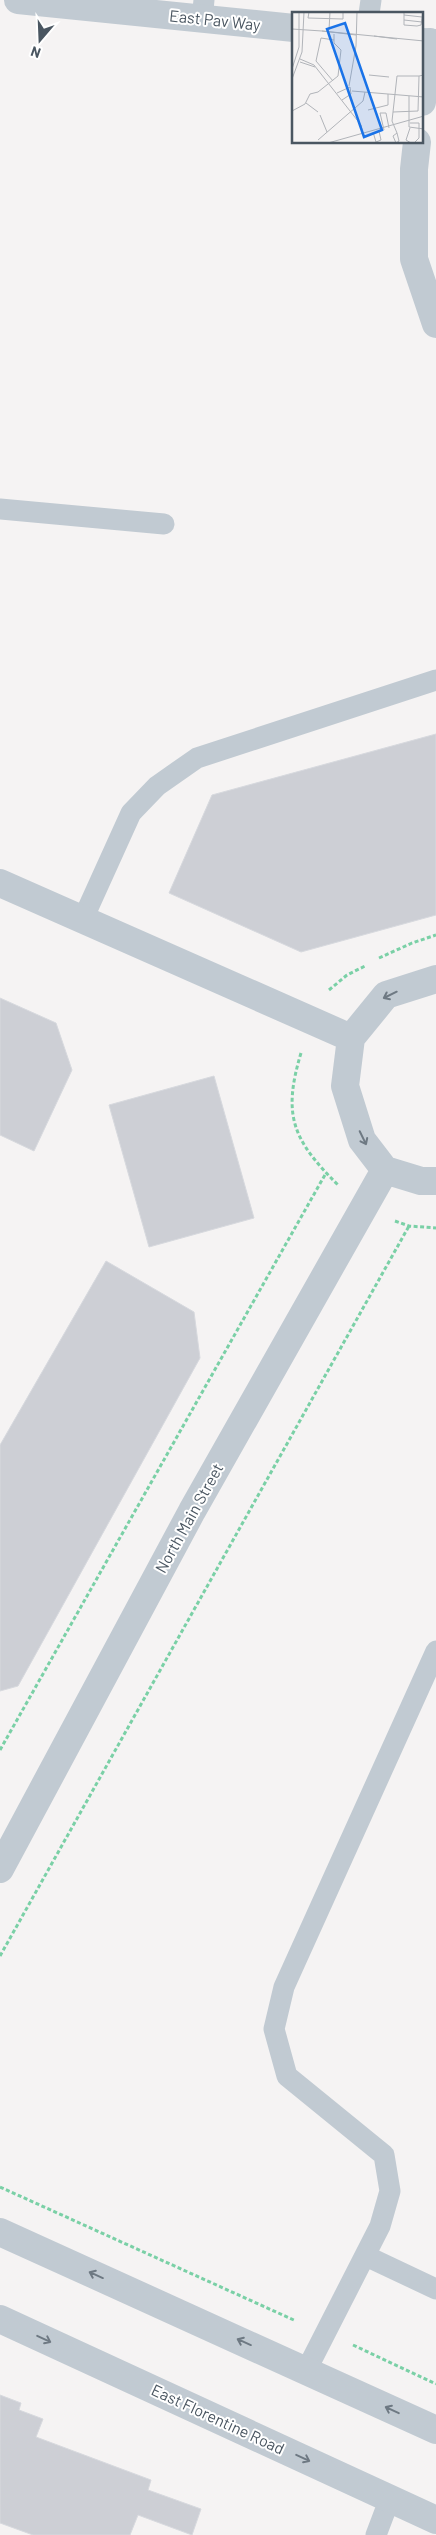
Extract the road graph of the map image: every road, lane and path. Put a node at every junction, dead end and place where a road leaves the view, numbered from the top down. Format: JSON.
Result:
{"nodes":[{"id":1,"x":18,"y":0,"type":"edge"},
{"id":2,"x":76,"y":3,"type":"edge"},
{"id":3,"x":203,"y":10,"type":"edge"},
{"id":4,"x":292,"y":28,"type":"edge"},
{"id":5,"x":429,"y":42,"type":"edge"},
{"id":6,"x":424,"y":85,"type":"edge"},
{"id":7,"x":417,"y":144,"type":"edge"},
{"id":8,"x":436,"y":324,"type":"edge"},
{"id":9,"x":0,"y":509,"type":"edge"},
{"id":10,"x":164,"y":524,"type":"dead end"},
{"id":11,"x":436,"y":680,"type":"edge"},
{"id":12,"x":0,"y":883,"type":"edge"},
{"id":13,"x":83,"y":919,"type":"junction"},
{"id":14,"x":436,"y":979,"type":"edge"},
{"id":15,"x":351,"y":1038,"type":"junction"},
{"id":16,"x":303,"y":1048,"type":"dead end"},
{"id":17,"x":385,"y":1170,"type":"junction"},
{"id":18,"x":326,"y":1173,"type":"junction"},
{"id":19,"x":436,"y":1181,"type":"edge"},
{"id":20,"x":339,"y":1186,"type":"dead end"},
{"id":21,"x":391,"y":1220,"type":"dead end"},
{"id":22,"x":409,"y":1226,"type":"junction"},
{"id":23,"x":436,"y":1228,"type":"edge"},
{"id":24,"x":436,"y":1651,"type":"edge"},
{"id":25,"x":0,"y":1750,"type":"edge"},
{"id":26,"x":0,"y":1869,"type":"edge"},
{"id":27,"x":0,"y":1956,"type":"edge"},
{"id":28,"x":0,"y":2187,"type":"edge"},
{"id":29,"x":0,"y":2232,"type":"edge"},
{"id":30,"x":366,"y":2256,"type":"junction"},
{"id":31,"x":436,"y":2289,"type":"edge"},
{"id":32,"x":0,"y":2319,"type":"edge"},
{"id":33,"x":326,"y":2333,"type":"junction"},
{"id":34,"x":306,"y":2371,"type":"junction"},
{"id":35,"x":436,"y":2384,"type":"edge"},
{"id":36,"x":436,"y":2430,"type":"edge"},
{"id":37,"x":390,"y":2498,"type":"junction"},
{"id":38,"x":436,"y":2520,"type":"edge"},
{"id":39,"x":376,"y":2535,"type":"edge"}],
"edges":[{"from":1,"to":2,"type":"street","name":"East Pav Way"},
{"from":2,"to":3,"type":"street","name":"East Pav Way"},
{"from":3,"to":4,"type":"street","name":"East Pav Way"},
{"from":5,"to":6,"type":"street"},
{"from":7,"to":8,"type":"street"},
{"from":9,"to":10,"type":"lane"},
{"from":11,"to":13,"type":"lane"},
{"from":12,"to":13,"type":"street"},
{"from":13,"to":15,"type":"street"},
{"from":14,"to":15,"type":"street","one_way":true},
{"from":15,"to":17,"type":"street","one_way":true},
{"from":16,"to":18,"type":"path"},
{"from":17,"to":19,"type":"street"},
{"from":17,"to":26,"type":"street","name":"North Main Street"},
{"from":18,"to":20,"type":"path"},
{"from":18,"to":25,"type":"path"},
{"from":21,"to":22,"type":"path"},
{"from":22,"to":23,"type":"path"},
{"from":22,"to":27,"type":"path"},
{"from":24,"to":30,"type":"lane"},
{"from":28,"to":33,"type":"path"},
{"from":34,"to":29,"type":"street","one_way":true},
{"from":30,"to":31,"type":"lane"},
{"from":30,"to":33,"type":"lane"},
{"from":32,"to":37,"type":"street","name":"East Florentine Road","one_way":true},
{"from":33,"to":34,"type":"lane"},
{"from":33,"to":35,"type":"path"},
{"from":36,"to":34,"type":"street","one_way":true},
{"from":37,"to":38,"type":"street","name":"East Florentine Road"},
{"from":37,"to":39,"type":"lane"}]}
